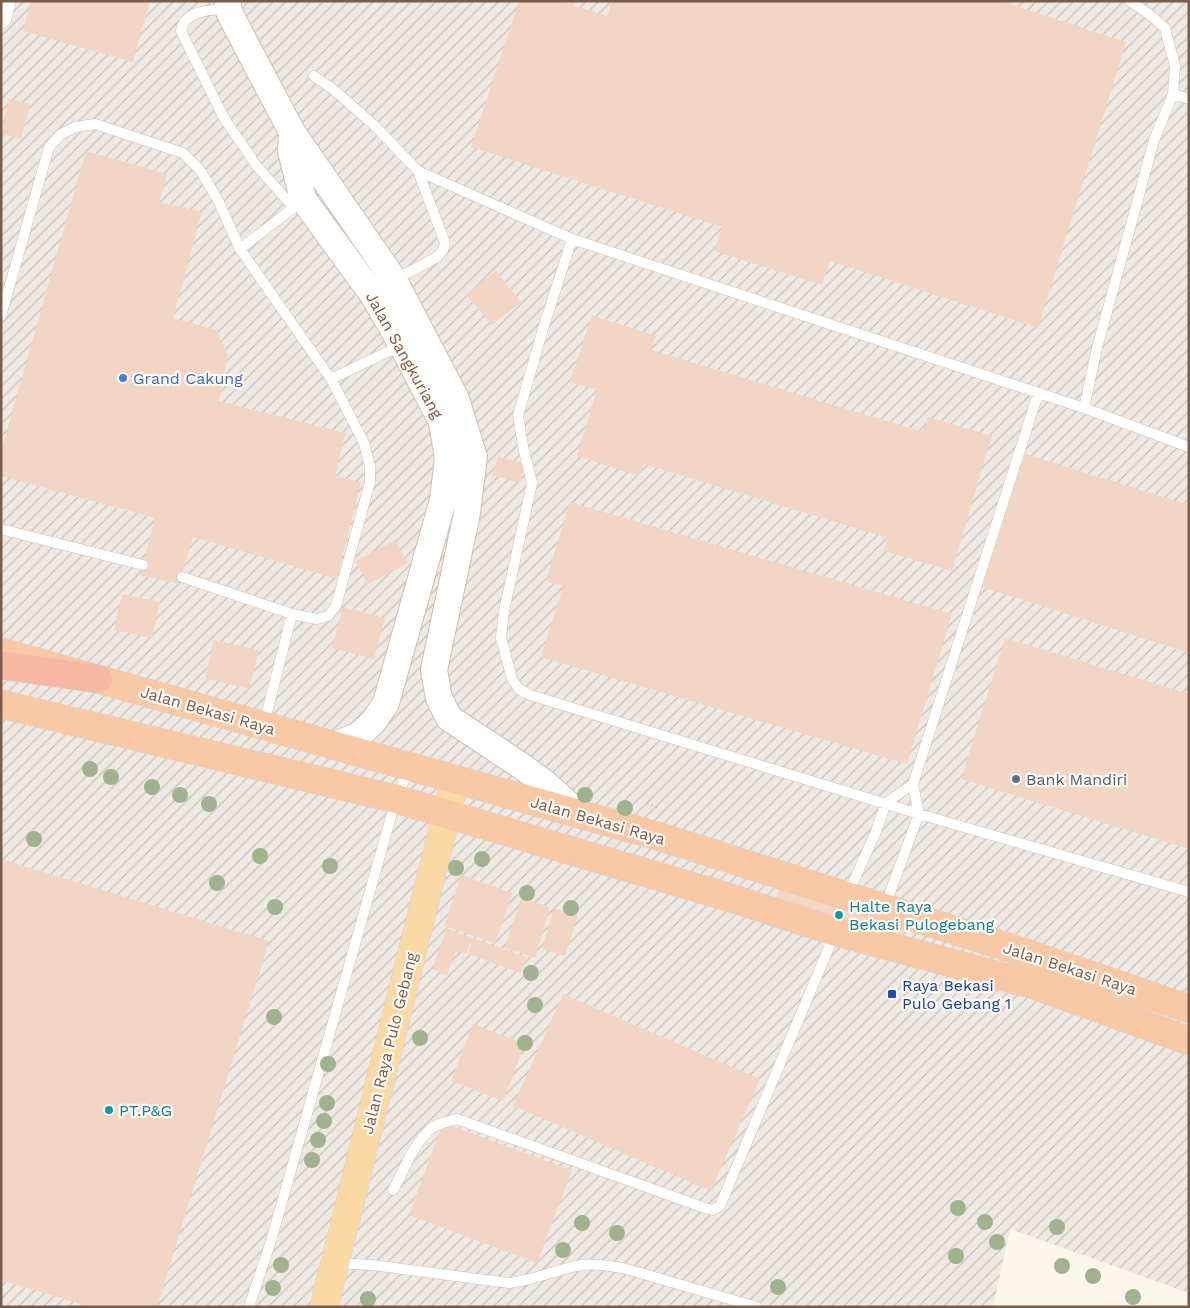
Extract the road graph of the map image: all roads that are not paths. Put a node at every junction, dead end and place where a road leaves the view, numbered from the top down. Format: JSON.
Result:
{"nodes":[{"id":1,"x":5,"y":1,"type":"edge"},
{"id":2,"x":1130,"y":1,"type":"edge"},
{"id":3,"x":222,"y":7,"type":"edge"},
{"id":4,"x":1,"y":18,"type":"edge"},
{"id":5,"x":314,"y":76,"type":"dead end"},
{"id":6,"x":1173,"y":94,"type":"junction"},
{"id":7,"x":1189,"y":99,"type":"edge"},
{"id":8,"x":292,"y":132,"type":"junction"},
{"id":9,"x":418,"y":171,"type":"junction"},
{"id":10,"x":298,"y":204,"type":"junction"},
{"id":11,"x":572,"y":238,"type":"junction"},
{"id":12,"x":240,"y":249,"type":"junction"},
{"id":13,"x":384,"y":287,"type":"junction"},
{"id":14,"x":1,"y":316,"type":"edge"},
{"id":15,"x":402,"y":345,"type":"junction"},
{"id":16,"x":331,"y":379,"type":"junction"},
{"id":17,"x":1038,"y":394,"type":"junction"},
{"id":18,"x":1084,"y":408,"type":"junction"},
{"id":19,"x":1189,"y":447,"type":"edge"},
{"id":20,"x":474,"y":457,"type":"junction"},
{"id":21,"x":448,"y":458,"type":"junction"},
{"id":22,"x":2,"y":530,"type":"edge"},
{"id":23,"x":143,"y":565,"type":"dead end"},
{"id":24,"x":182,"y":577,"type":"dead end"},
{"id":25,"x":292,"y":614,"type":"junction"},
{"id":26,"x":1,"y":652,"type":"edge"},
{"id":27,"x":1,"y":665,"type":"edge"},
{"id":28,"x":98,"y":679,"type":"junction"},
{"id":29,"x":1,"y":704,"type":"edge"},
{"id":30,"x":263,"y":725,"type":"junction"},
{"id":31,"x":334,"y":745,"type":"junction"},
{"id":32,"x":410,"y":767,"type":"junction"},
{"id":33,"x":456,"y":780,"type":"junction"},
{"id":34,"x":913,"y":784,"type":"junction"},
{"id":35,"x":396,"y":799,"type":"junction"},
{"id":36,"x":886,"y":803,"type":"junction"},
{"id":37,"x":446,"y":814,"type":"junction"},
{"id":38,"x":579,"y":814,"type":"junction"},
{"id":39,"x":919,"y":814,"type":"junction"},
{"id":40,"x":1189,"y":892,"type":"edge"},
{"id":41,"x":847,"y":896,"type":"junction"},
{"id":42,"x":884,"y":908,"type":"junction"},
{"id":43,"x":836,"y":932,"type":"junction"},
{"id":44,"x":1042,"y":959,"type":"junction"},
{"id":45,"x":1034,"y":985,"type":"junction"},
{"id":46,"x":1189,"y":1009,"type":"edge"},
{"id":47,"x":1189,"y":1041,"type":"edge"},
{"id":48,"x":393,"y":1190,"type":"dead end"},
{"id":49,"x":335,"y":1263,"type":"junction"},
{"id":50,"x":249,"y":1307,"type":"edge"},
{"id":51,"x":324,"y":1307,"type":"edge"},
{"id":52,"x":757,"y":1307,"type":"edge"}],
"edges":[{"from":1,"to":4,"type":"street"},
{"from":2,"to":6,"type":"lane"},
{"from":3,"to":8,"type":"street","name":"Jalan Sangkuriang"},
{"from":3,"to":10,"type":"lane"},
{"from":5,"to":9,"type":"lane"},
{"from":6,"to":7,"type":"lane"},
{"from":6,"to":18,"type":"lane"},
{"from":8,"to":10,"type":"street","name":"Jalan Sangkuriang"},
{"from":8,"to":13,"type":"street","name":"Jalan Sangkuriang"},
{"from":9,"to":11,"type":"lane"},
{"from":9,"to":13,"type":"lane"},
{"from":10,"to":12,"type":"lane"},
{"from":10,"to":13,"type":"street","name":"Jalan Sangkuriang"},
{"from":11,"to":17,"type":"lane"},
{"from":11,"to":36,"type":"lane"},
{"from":12,"to":14,"type":"lane"},
{"from":12,"to":16,"type":"lane"},
{"from":13,"to":15,"type":"street","name":"Jalan Sangkuriang"},
{"from":13,"to":20,"type":"street","name":"Jalan Sangkuriang"},
{"from":15,"to":16,"type":"lane"},
{"from":15,"to":21,"type":"street","name":"Jalan Sangkuriang"},
{"from":16,"to":25,"type":"lane"},
{"from":17,"to":18,"type":"lane"},
{"from":17,"to":34,"type":"lane"},
{"from":18,"to":19,"type":"lane"},
{"from":20,"to":21,"type":"street"},
{"from":20,"to":38,"type":"street"},
{"from":21,"to":31,"type":"street","name":"Jalan Sangkuriang"},
{"from":22,"to":23,"type":"lane"},
{"from":24,"to":25,"type":"lane"},
{"from":25,"to":30,"type":"lane"},
{"from":26,"to":28,"type":"highway","name":"Jalan Bekasi Raya"},
{"from":27,"to":28,"type":"highway"},
{"from":28,"to":30,"type":"highway","name":"Jalan Bekasi Raya"},
{"from":29,"to":35,"type":"highway","name":"Jalan Bekasi Raya"},
{"from":30,"to":31,"type":"highway","name":"Jalan Bekasi Raya"},
{"from":31,"to":32,"type":"highway","name":"Jalan Bekasi Raya"},
{"from":32,"to":33,"type":"highway","name":"Jalan Bekasi Raya"},
{"from":32,"to":35,"type":"lane"},
{"from":33,"to":37,"type":"main road","name":"Jalan Raya Pulo Gebang"},
{"from":33,"to":38,"type":"highway","name":"Jalan Bekasi Raya"},
{"from":34,"to":36,"type":"lane"},
{"from":34,"to":39,"type":"lane"},
{"from":35,"to":37,"type":"highway","name":"Jalan Bekasi Raya"},
{"from":35,"to":50,"type":"lane"},
{"from":36,"to":39,"type":"lane"},
{"from":36,"to":41,"type":"lane"},
{"from":37,"to":43,"type":"highway","name":"Jalan Bekasi Raya"},
{"from":37,"to":49,"type":"main road","name":"Jalan Raya Pulo Gebang"},
{"from":38,"to":41,"type":"highway","name":"Jalan Bekasi Raya"},
{"from":39,"to":40,"type":"lane"},
{"from":39,"to":42,"type":"lane"},
{"from":41,"to":42,"type":"highway","name":"Jalan Bekasi Raya"},
{"from":42,"to":44,"type":"highway","name":"Jalan Bekasi Raya"},
{"from":43,"to":45,"type":"highway","name":"Jalan Bekasi Raya"},
{"from":43,"to":48,"type":"lane"},
{"from":44,"to":45,"type":"highway"},
{"from":44,"to":46,"type":"highway","name":"Jalan Bekasi Raya"},
{"from":45,"to":47,"type":"highway","name":"Jalan Bekasi Raya"},
{"from":49,"to":51,"type":"main road","name":"Jalan Raya Pulo Gebang"},
{"from":49,"to":52,"type":"lane"}]}
